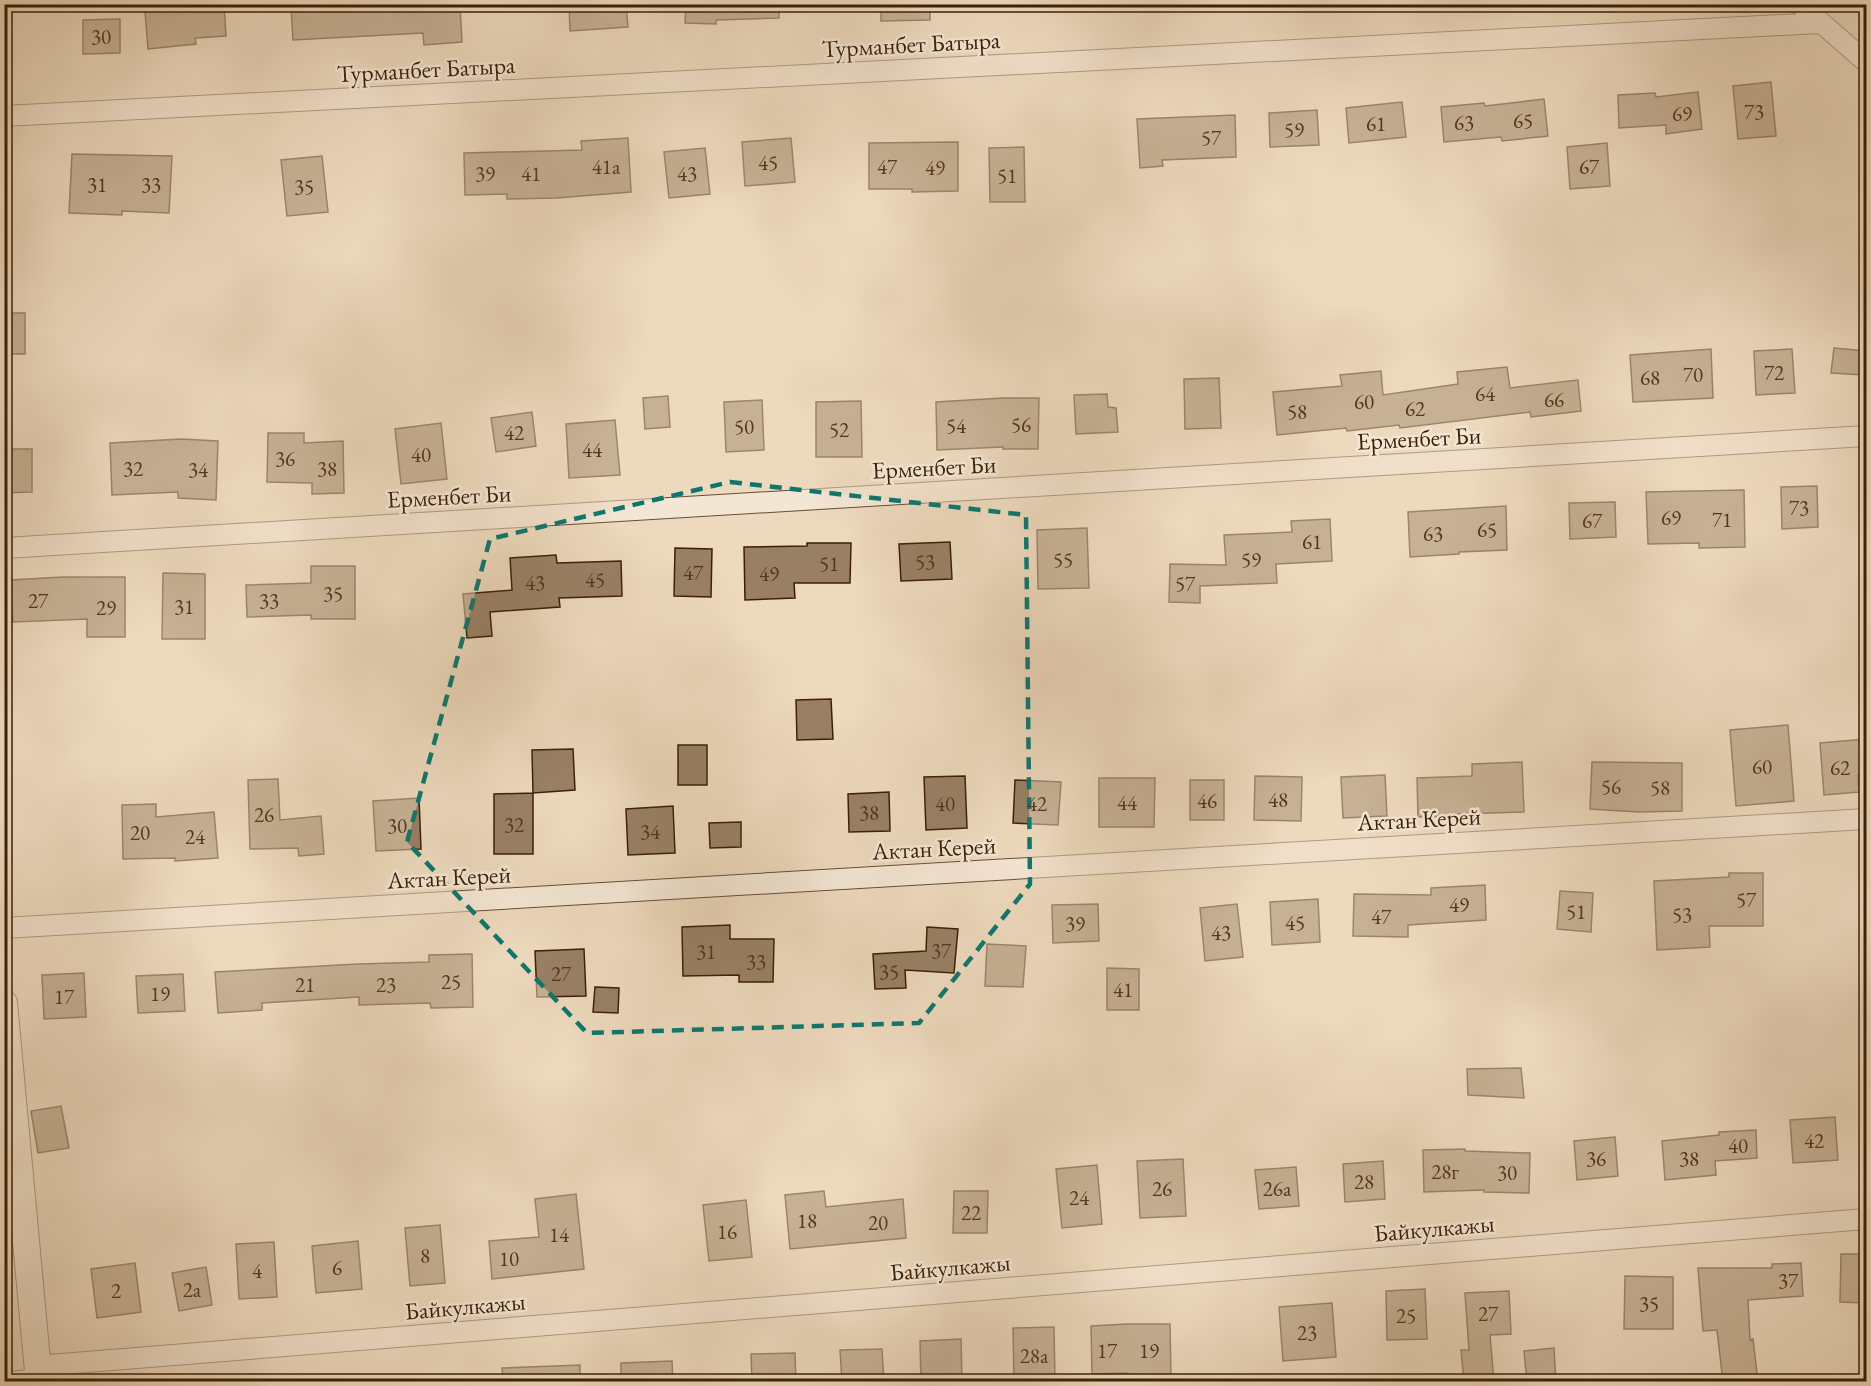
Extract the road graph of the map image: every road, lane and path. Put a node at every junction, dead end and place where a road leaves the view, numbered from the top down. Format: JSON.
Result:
{"nodes":[{"id":1,"x":1800,"y":4,"type":"edge"},
{"id":2,"x":1821,"y":22,"type":"junction"},
{"id":3,"x":1866,"y":63,"type":"edge"},
{"id":4,"x":4,"y":116,"type":"edge"},
{"id":5,"x":1866,"y":436,"type":"edge"},
{"id":6,"x":4,"y":548,"type":"edge"},
{"id":7,"x":1866,"y":819,"type":"edge"},
{"id":8,"x":4,"y":928,"type":"edge"},
{"id":9,"x":4,"y":1003,"type":"edge"},
{"id":10,"x":1866,"y":1219,"type":"edge"},
{"id":11,"x":38,"y":1375,"type":"edge"},
{"id":12,"x":11,"y":1382,"type":"edge"}],
"edges":[{"from":1,"to":2,"type":"street"},
{"from":2,"to":3,"type":"street"},
{"from":2,"to":4,"type":"street","name":"Турманбет Батыра"},
{"from":5,"to":6,"type":"street","name":"Ерменбет Би"},
{"from":7,"to":8,"type":"street","name":"Актан Керей"},
{"from":9,"to":11,"type":"street"},
{"from":10,"to":11,"type":"street","name":"Байкулкажы"},
{"from":11,"to":12,"type":"street","name":"Байкулкажы"}]}
